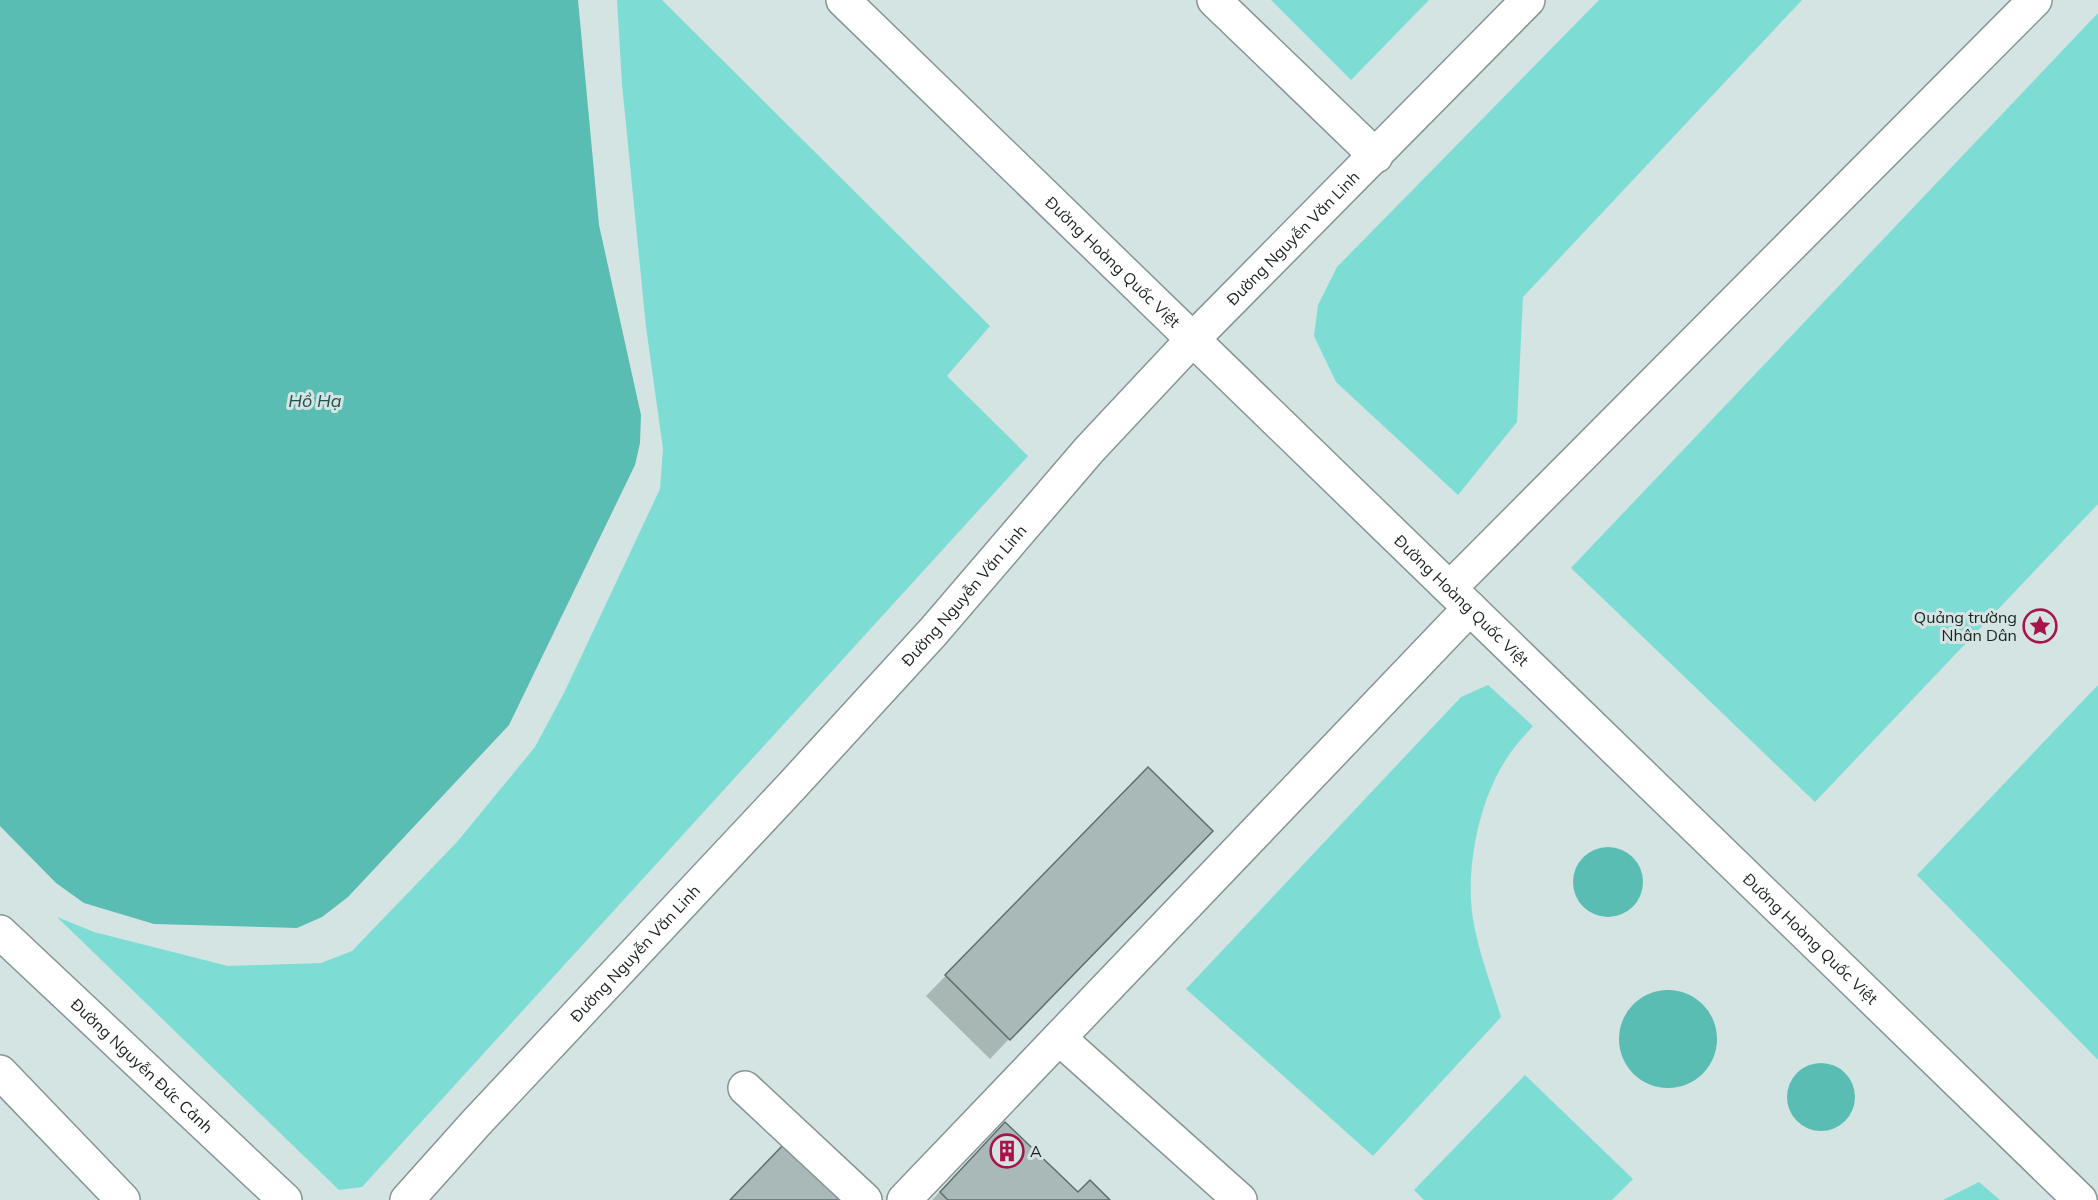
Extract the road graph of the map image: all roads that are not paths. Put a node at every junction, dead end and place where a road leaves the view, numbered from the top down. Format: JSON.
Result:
{"nodes":[{"id":1,"x":843,"y":0,"type":"edge"},
{"id":2,"x":1214,"y":0,"type":"edge"},
{"id":3,"x":1528,"y":0,"type":"edge"},
{"id":4,"x":2035,"y":0,"type":"edge"},
{"id":5,"x":1376,"y":156,"type":"junction"},
{"id":6,"x":1193,"y":339,"type":"junction"},
{"id":7,"x":1460,"y":598,"type":"junction"},
{"id":8,"x":0,"y":932,"type":"edge"},
{"id":9,"x":1059,"y":1038,"type":"junction"},
{"id":10,"x":0,"y":1072,"type":"edge"},
{"id":11,"x":745,"y":1088,"type":"dead end"},
{"id":12,"x":123,"y":1200,"type":"edge"},
{"id":13,"x":285,"y":1200,"type":"edge"},
{"id":14,"x":407,"y":1200,"type":"edge"},
{"id":15,"x":865,"y":1200,"type":"edge"},
{"id":16,"x":904,"y":1200,"type":"edge"},
{"id":17,"x":1240,"y":1200,"type":"edge"},
{"id":18,"x":2080,"y":1200,"type":"edge"}],
"edges":[{"from":1,"to":6,"type":"street","name":"Đường Hoàng Quốc Việt"},
{"from":2,"to":5,"type":"street"},
{"from":3,"to":5,"type":"street","name":"Đường Nguyễn Văn Linh"},
{"from":4,"to":7,"type":"street"},
{"from":5,"to":6,"type":"street","name":"Đường Nguyễn Văn Linh"},
{"from":6,"to":7,"type":"street","name":"Đường Hoàng Quốc Việt"},
{"from":6,"to":14,"type":"street","name":"Đường Nguyễn Văn Linh"},
{"from":7,"to":9,"type":"street"},
{"from":7,"to":18,"type":"street","name":"Đường Hoàng Quốc Việt"},
{"from":8,"to":13,"type":"street","name":"Đường Nguyễn Đức Cảnh"},
{"from":9,"to":16,"type":"street"},
{"from":9,"to":17,"type":"street"},
{"from":10,"to":12,"type":"street"},
{"from":11,"to":15,"type":"street"}]}
